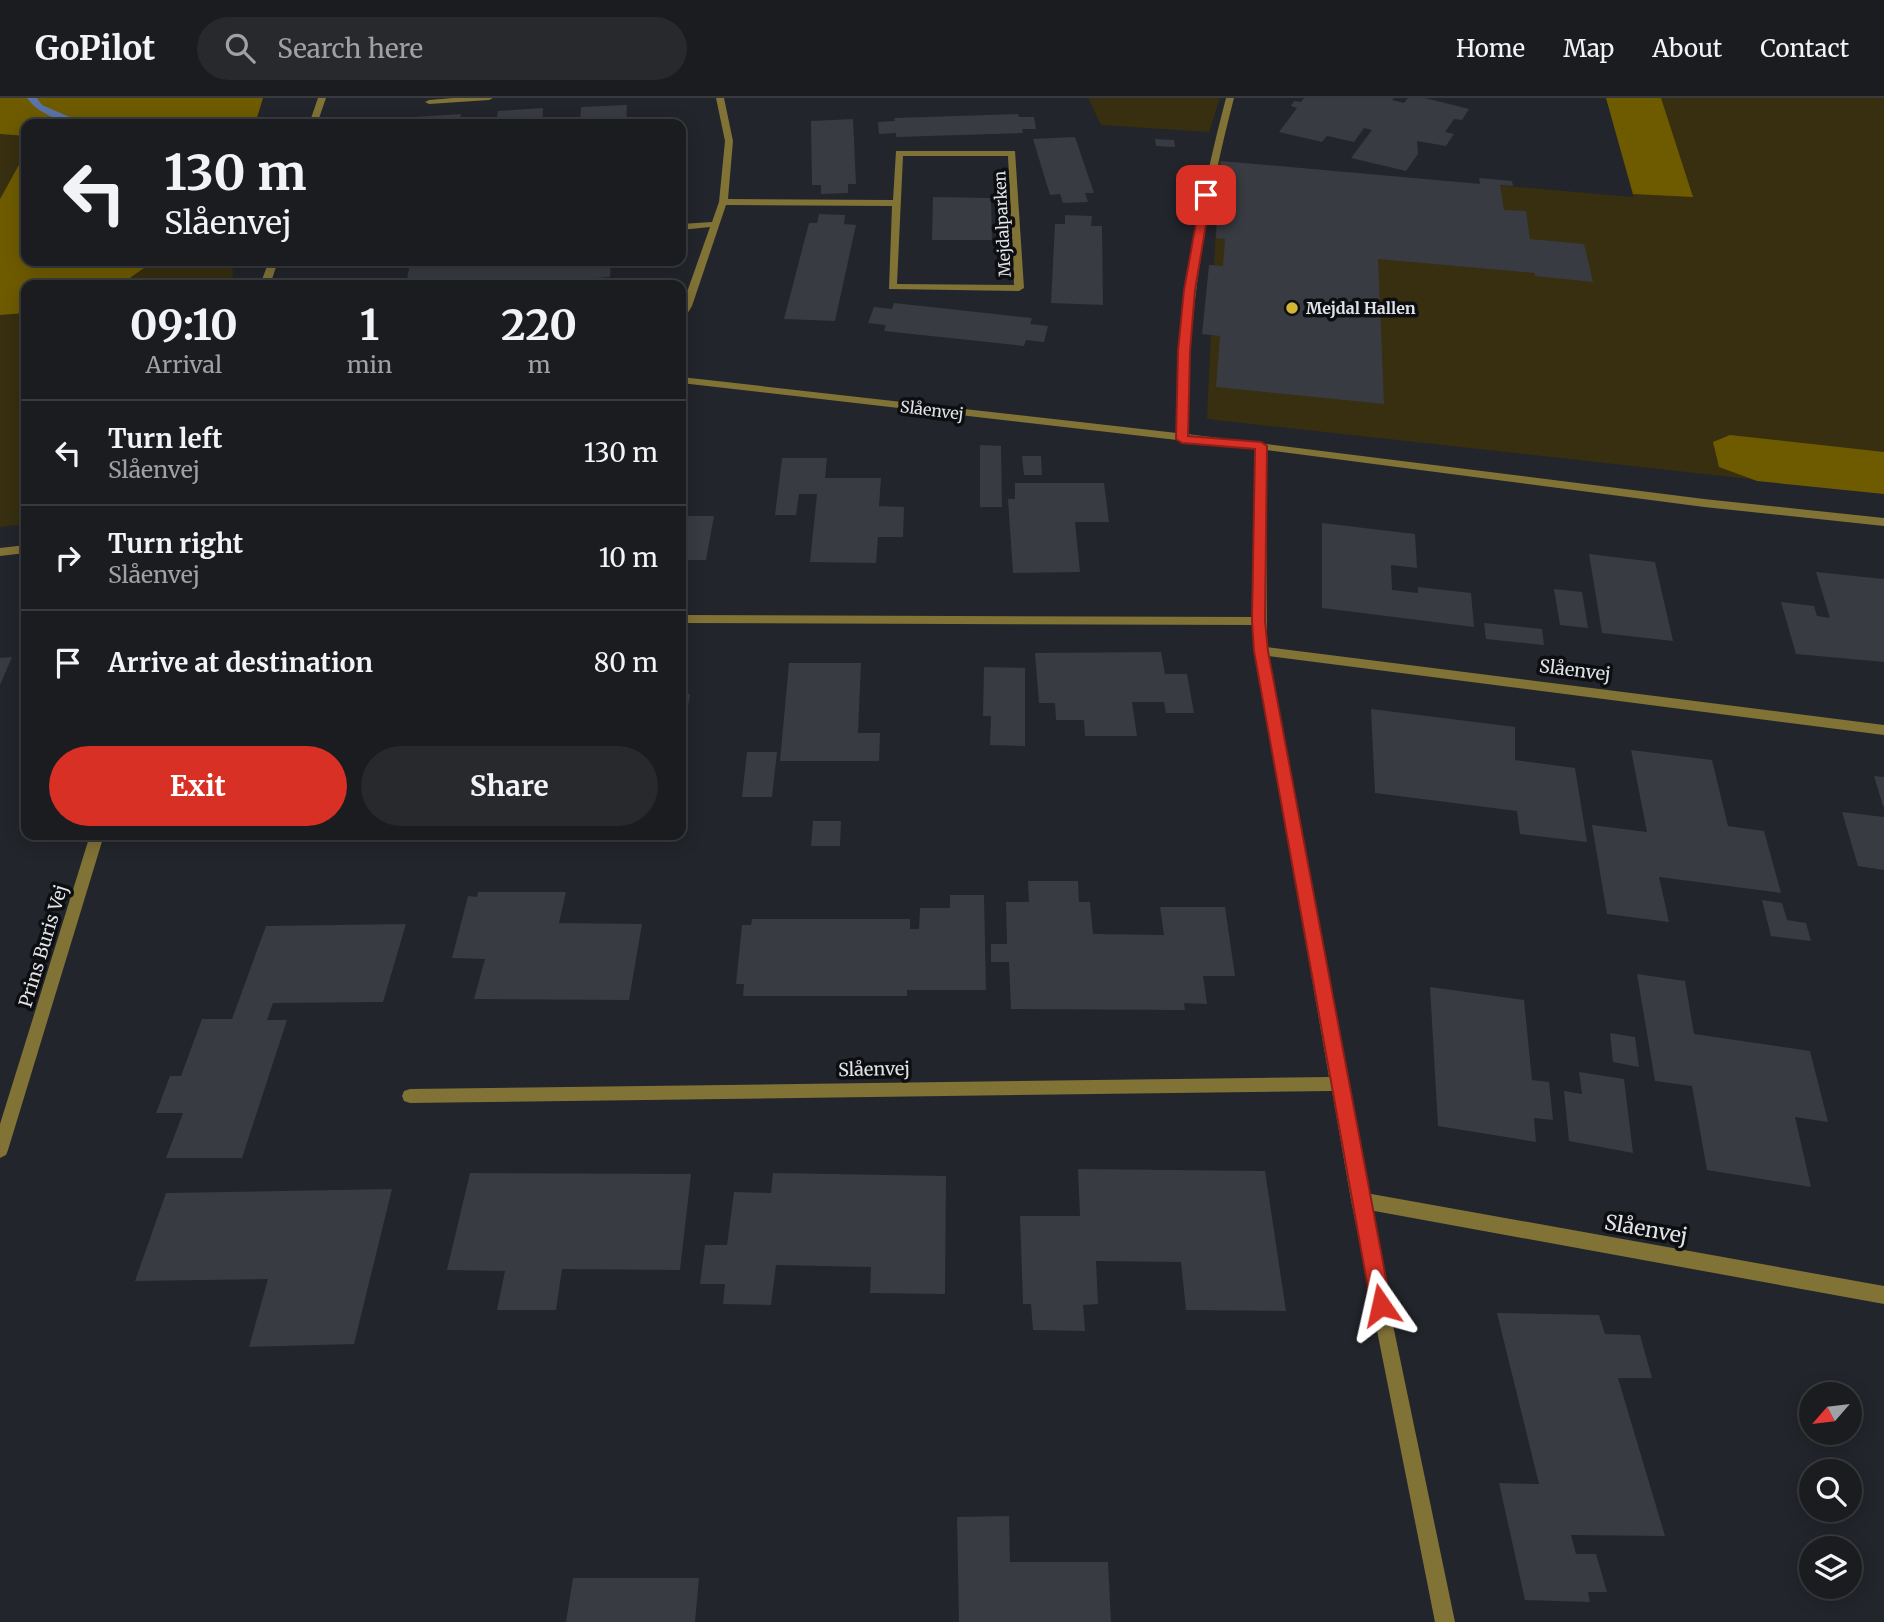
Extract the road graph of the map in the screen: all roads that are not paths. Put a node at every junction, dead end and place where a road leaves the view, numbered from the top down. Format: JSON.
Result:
{"nodes":[{"id":1,"x":322,"y":98,"type":"edge"},
{"id":2,"x":488,"y":98,"type":"edge"},
{"id":3,"x":720,"y":98,"type":"edge"},
{"id":4,"x":1230,"y":98,"type":"edge"},
{"id":5,"x":429,"y":102,"type":"dead end"},
{"id":6,"x":315,"y":119,"type":"edge"},
{"id":7,"x":723,"y":202,"type":"junction"},
{"id":8,"x":897,"y":203,"type":"junction"},
{"id":9,"x":717,"y":224,"type":"junction"},
{"id":10,"x":686,"y":226,"type":"edge"},
{"id":11,"x":686,"y":304,"type":"edge"},
{"id":12,"x":686,"y":381,"type":"edge"},
{"id":13,"x":1182,"y":439,"type":"junction"},
{"id":14,"x":1261,"y":446,"type":"junction"},
{"id":15,"x":1884,"y":522,"type":"edge"},
{"id":16,"x":21,"y":550,"type":"edge"},
{"id":17,"x":0,"y":552,"type":"edge"},
{"id":18,"x":686,"y":619,"type":"edge"},
{"id":19,"x":1259,"y":621,"type":"junction"},
{"id":20,"x":1261,"y":651,"type":"junction"},
{"id":21,"x":1884,"y":730,"type":"edge"},
{"id":22,"x":95,"y":840,"type":"edge"},
{"id":23,"x":1339,"y":1084,"type":"junction"},
{"id":24,"x":410,"y":1096,"type":"dead end"},
{"id":25,"x":0,"y":1150,"type":"edge"},
{"id":26,"x":1359,"y":1200,"type":"junction"},
{"id":27,"x":1884,"y":1295,"type":"edge"},
{"id":28,"x":1445,"y":1622,"type":"edge"}],
"edges":[{"from":1,"to":6,"type":"street"},
{"from":2,"to":5,"type":"street"},
{"from":3,"to":7,"type":"street"},
{"from":4,"to":13,"type":"street"},
{"from":7,"to":8,"type":"street"},
{"from":7,"to":9,"type":"street"},
{"from":8,"to":8,"type":"street","name":"Mejdalparken"},
{"from":9,"to":10,"type":"street"},
{"from":9,"to":11,"type":"street"},
{"from":12,"to":13,"type":"street","name":"Slåenvej"},
{"from":13,"to":14,"type":"street","name":"Slåenvej"},
{"from":14,"to":15,"type":"street","name":"Slåenvej"},
{"from":14,"to":19,"type":"street"},
{"from":16,"to":17,"type":"street"},
{"from":18,"to":19,"type":"street"},
{"from":19,"to":20,"type":"street"},
{"from":20,"to":21,"type":"street","name":"Slåenvej"},
{"from":20,"to":23,"type":"street"},
{"from":22,"to":25,"type":"street","name":"Prins Buris Vej"},
{"from":23,"to":24,"type":"street","name":"Slåenvej"},
{"from":23,"to":26,"type":"street"},
{"from":26,"to":27,"type":"street","name":"Slåenvej"},
{"from":26,"to":28,"type":"street"}]}
